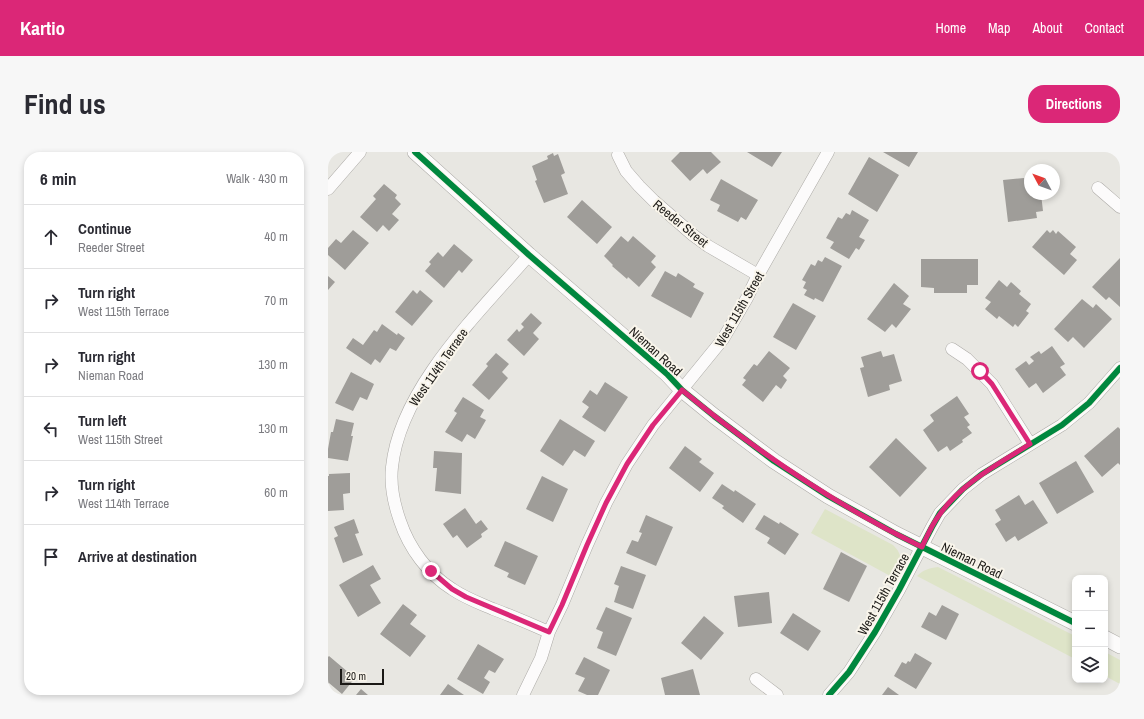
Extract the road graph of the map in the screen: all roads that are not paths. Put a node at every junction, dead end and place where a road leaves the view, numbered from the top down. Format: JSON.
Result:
{"nodes":[{"id":1,"x":360,"y":152,"type":"edge"},
{"id":2,"x":415,"y":152,"type":"edge"},
{"id":3,"x":828,"y":152,"type":"edge"},
{"id":4,"x":618,"y":155,"type":"dead end"},
{"id":5,"x":1098,"y":188,"type":"dead end"},
{"id":6,"x":328,"y":189,"type":"edge"},
{"id":7,"x":1120,"y":207,"type":"edge"},
{"id":8,"x":529,"y":255,"type":"junction"},
{"id":9,"x":758,"y":275,"type":"junction"},
{"id":10,"x":952,"y":349,"type":"dead end"},
{"id":11,"x":1120,"y":368,"type":"edge"},
{"id":12,"x":682,"y":390,"type":"junction"},
{"id":13,"x":1030,"y":444,"type":"junction"},
{"id":14,"x":922,"y":547,"type":"junction"},
{"id":15,"x":1072,"y":622,"type":"edge"},
{"id":16,"x":549,"y":632,"type":"junction"},
{"id":17,"x":1108,"y":640,"type":"edge"},
{"id":18,"x":1120,"y":646,"type":"edge"},
{"id":19,"x":756,"y":679,"type":"dead end"},
{"id":20,"x":523,"y":695,"type":"edge"},
{"id":21,"x":777,"y":695,"type":"edge"},
{"id":22,"x":829,"y":695,"type":"edge"}],
"edges":[{"from":1,"to":6,"type":"street"},
{"from":2,"to":8,"type":"street","name":"Nieman Road"},
{"from":3,"to":9,"type":"street","name":"West 115th Street"},
{"from":4,"to":9,"type":"street","name":"Reeder Street"},
{"from":5,"to":7,"type":"street"},
{"from":8,"to":12,"type":"street","name":"Nieman Road"},
{"from":8,"to":16,"type":"street","name":"West 114th Terrace"},
{"from":9,"to":12,"type":"street","name":"West 115th Street"},
{"from":10,"to":13,"type":"street"},
{"from":11,"to":13,"type":"street","name":"West 115th Terrace"},
{"from":12,"to":14,"type":"street","name":"Nieman Road"},
{"from":12,"to":16,"type":"street","name":"West 115th Street"},
{"from":13,"to":14,"type":"street","name":"West 115th Terrace"},
{"from":14,"to":15,"type":"street","name":"Nieman Road"},
{"from":14,"to":22,"type":"street","name":"West 115th Terrace"},
{"from":16,"to":20,"type":"street","name":"West 115th Street"},
{"from":17,"to":18,"type":"street"},
{"from":19,"to":21,"type":"street"}]}
